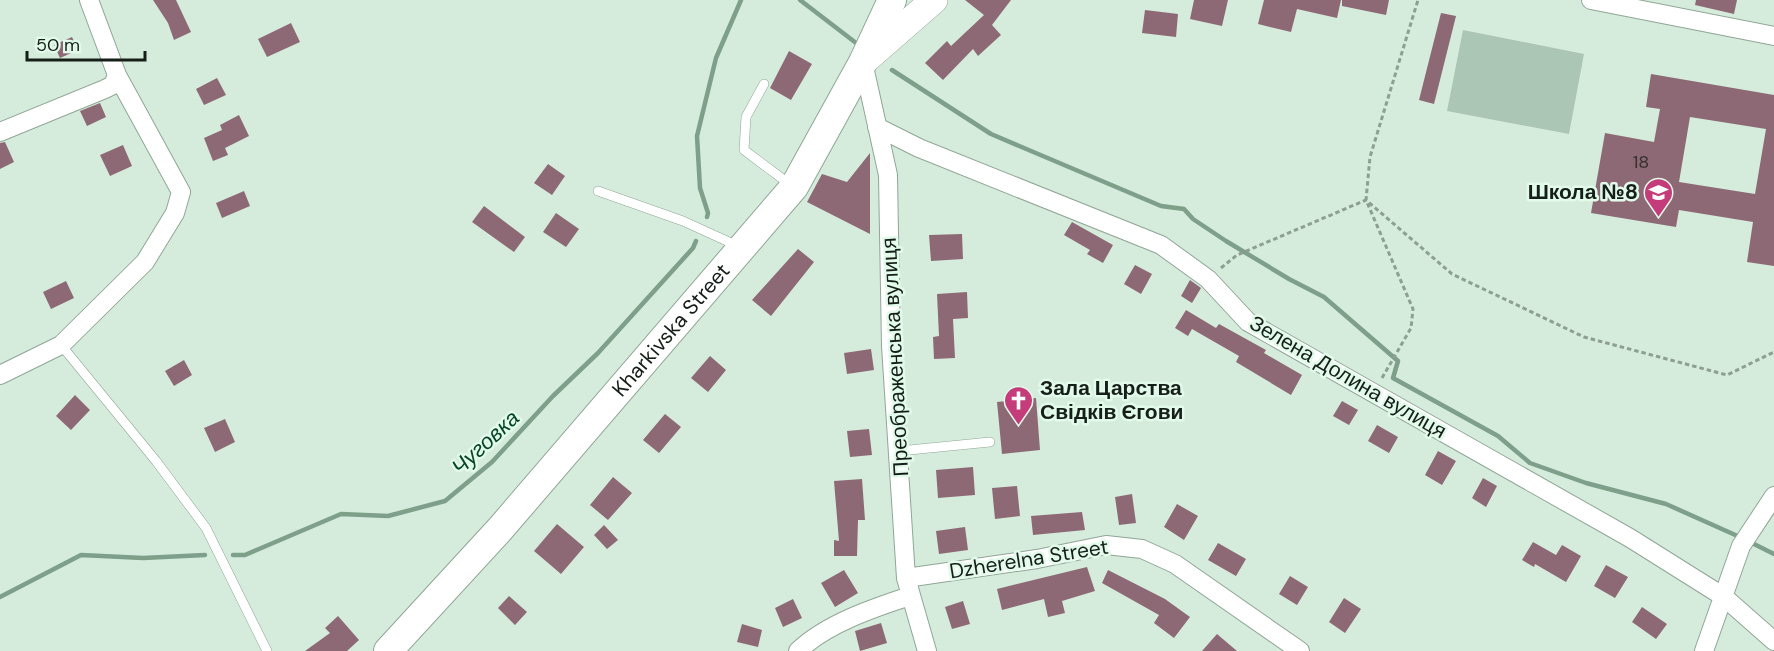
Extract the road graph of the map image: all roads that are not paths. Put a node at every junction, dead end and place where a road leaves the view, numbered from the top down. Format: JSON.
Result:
{"nodes":[{"id":1,"x":88,"y":0,"type":"edge"},
{"id":2,"x":892,"y":0,"type":"edge"},
{"id":3,"x":934,"y":0,"type":"edge"},
{"id":4,"x":1591,"y":0,"type":"edge"},
{"id":5,"x":1774,"y":36,"type":"edge"},
{"id":6,"x":863,"y":62,"type":"junction"},
{"id":7,"x":117,"y":75,"type":"junction"},
{"id":8,"x":764,"y":84,"type":"dead end"},
{"id":9,"x":878,"y":127,"type":"junction"},
{"id":10,"x":0,"y":132,"type":"edge"},
{"id":11,"x":794,"y":187,"type":"junction"},
{"id":12,"x":598,"y":191,"type":"dead end"},
{"id":13,"x":742,"y":248,"type":"junction"},
{"id":14,"x":62,"y":345,"type":"junction"},
{"id":15,"x":0,"y":375,"type":"edge"},
{"id":16,"x":990,"y":442,"type":"dead end"},
{"id":17,"x":899,"y":451,"type":"junction"},
{"id":18,"x":1774,"y":496,"type":"edge"},
{"id":19,"x":908,"y":587,"type":"junction"},
{"id":20,"x":1724,"y":597,"type":"junction"},
{"id":21,"x":1774,"y":641,"type":"edge"},
{"id":22,"x":267,"y":651,"type":"edge"},
{"id":23,"x":388,"y":651,"type":"edge"},
{"id":24,"x":798,"y":651,"type":"edge"},
{"id":25,"x":927,"y":651,"type":"edge"},
{"id":26,"x":1300,"y":651,"type":"edge"},
{"id":27,"x":1704,"y":651,"type":"edge"}],
"edges":[{"from":1,"to":7,"type":"street"},
{"from":2,"to":6,"type":"highway"},
{"from":3,"to":6,"type":"main road","name":"Kharkivska Street"},
{"from":4,"to":5,"type":"street"},
{"from":6,"to":9,"type":"street","name":"Преображенська вулиця"},
{"from":6,"to":11,"type":"highway","name":"Kharkivska Street"},
{"from":7,"to":10,"type":"street"},
{"from":7,"to":14,"type":"street"},
{"from":8,"to":11,"type":"lane"},
{"from":9,"to":17,"type":"street","name":"Преображенська вулиця"},
{"from":9,"to":20,"type":"street","name":"Зелена Долина вулиця"},
{"from":11,"to":13,"type":"highway","name":"Kharkivska Street"},
{"from":12,"to":13,"type":"lane"},
{"from":13,"to":23,"type":"highway","name":"Kharkivska Street"},
{"from":14,"to":15,"type":"street"},
{"from":14,"to":22,"type":"lane"},
{"from":16,"to":17,"type":"lane"},
{"from":17,"to":19,"type":"street","name":"Преображенська вулиця"},
{"from":18,"to":20,"type":"street"},
{"from":19,"to":24,"type":"street","name":"Dzherelna Street"},
{"from":19,"to":25,"type":"street","name":"Преображенська вулиця"},
{"from":19,"to":26,"type":"street","name":"Dzherelna Street"},
{"from":20,"to":21,"type":"street","name":"Зелена Долина вулиця"},
{"from":20,"to":27,"type":"street"}]}
